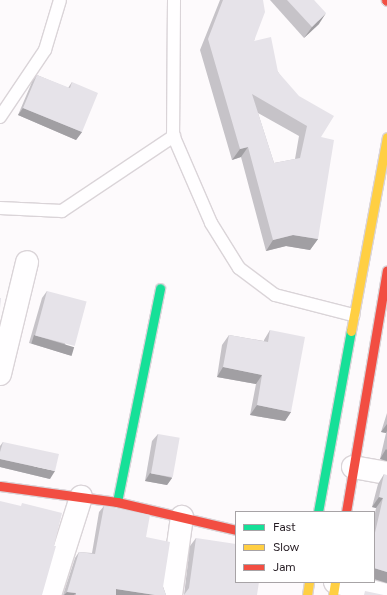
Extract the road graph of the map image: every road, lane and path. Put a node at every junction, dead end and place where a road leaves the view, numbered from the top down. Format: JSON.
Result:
{"nodes":[{"id":1,"x":60,"y":0,"type":"edge"},
{"id":2,"x":174,"y":0,"type":"edge"},
{"id":3,"x":0,"y":117,"type":"edge"},
{"id":4,"x":174,"y":136,"type":"junction"},
{"id":5,"x":387,"y":137,"type":"edge"},
{"id":6,"x":0,"y":208,"type":"edge"},
{"id":7,"x":27,"y":262,"type":"dead end"},
{"id":8,"x":387,"y":270,"type":"edge"},
{"id":9,"x":160,"y":288,"type":"dead end"},
{"id":10,"x":353,"y":315,"type":"junction"},
{"id":11,"x":0,"y":374,"type":"edge"},
{"id":12,"x":353,"y":467,"type":"junction"},
{"id":13,"x":387,"y":473,"type":"edge"},
{"id":14,"x":0,"y":486,"type":"edge"},
{"id":15,"x":81,"y":497,"type":"junction"},
{"id":16,"x":118,"y":502,"type":"junction"},
{"id":17,"x":318,"y":511,"type":"edge"},
{"id":18,"x":346,"y":511,"type":"edge"},
{"id":19,"x":182,"y":517,"type":"junction"},
{"id":20,"x":235,"y":530,"type":"edge"},
{"id":21,"x":309,"y":583,"type":"edge"},
{"id":22,"x":335,"y":583,"type":"edge"},
{"id":23,"x":339,"y":583,"type":"edge"},
{"id":24,"x":50,"y":595,"type":"edge"},
{"id":25,"x":171,"y":595,"type":"edge"},
{"id":26,"x":307,"y":595,"type":"edge"},
{"id":27,"x":333,"y":595,"type":"edge"},
{"id":28,"x":387,"y":595,"type":"edge"}],
"edges":[{"from":1,"to":3,"type":"lane"},
{"from":2,"to":4,"type":"lane"},
{"from":4,"to":6,"type":"lane"},
{"from":4,"to":10,"type":"lane"},
{"from":5,"to":10,"type":"main road"},
{"from":7,"to":11,"type":"street"},
{"from":8,"to":12,"type":"main road"},
{"from":9,"to":16,"type":"main road"},
{"from":10,"to":17,"type":"main road"},
{"from":12,"to":13,"type":"street"},
{"from":12,"to":18,"type":"main road"},
{"from":14,"to":15,"type":"main road"},
{"from":15,"to":16,"type":"main road"},
{"from":15,"to":24,"type":"street"},
{"from":16,"to":19,"type":"main road"},
{"from":19,"to":20,"type":"main road"},
{"from":19,"to":25,"type":"street"},
{"from":21,"to":26,"type":"main road"},
{"from":22,"to":27,"type":"main road"},
{"from":23,"to":28,"type":"street"}]}
